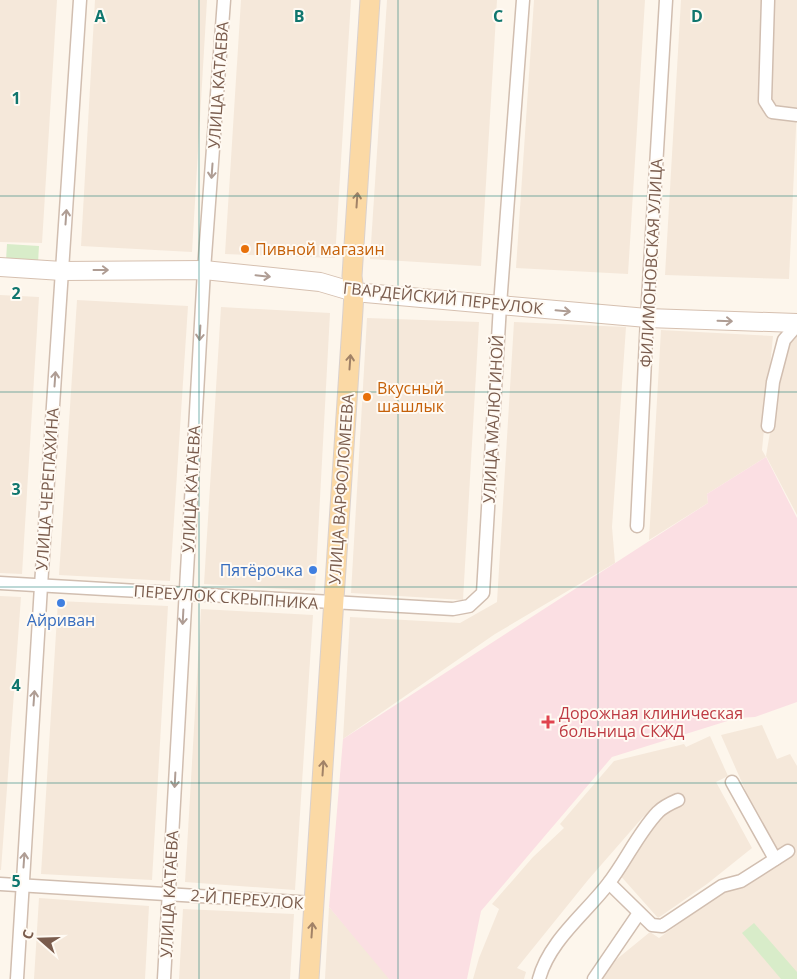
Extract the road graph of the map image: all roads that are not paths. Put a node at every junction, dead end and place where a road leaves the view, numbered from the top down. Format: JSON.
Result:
{"nodes":[{"id":1,"x":80,"y":0,"type":"edge"},
{"id":2,"x":224,"y":0,"type":"edge"},
{"id":3,"x":370,"y":0,"type":"edge"},
{"id":4,"x":522,"y":0,"type":"edge"},
{"id":5,"x":666,"y":0,"type":"edge"},
{"id":6,"x":768,"y":0,"type":"edge"},
{"id":7,"x":797,"y":115,"type":"edge"},
{"id":8,"x":0,"y":267,"type":"edge"},
{"id":9,"x":62,"y":270,"type":"junction"},
{"id":10,"x":204,"y":270,"type":"junction"},
{"id":11,"x":354,"y":292,"type":"junction"},
{"id":12,"x":500,"y":305,"type":"junction"},
{"id":13,"x":647,"y":318,"type":"junction"},
{"id":14,"x":797,"y":324,"type":"edge"},
{"id":15,"x":768,"y":426,"type":"dead end"},
{"id":16,"x":637,"y":526,"type":"dead end"},
{"id":17,"x":0,"y":584,"type":"edge"},
{"id":18,"x":41,"y":586,"type":"junction"},
{"id":19,"x":185,"y":594,"type":"junction"},
{"id":20,"x":334,"y":603,"type":"junction"},
{"id":21,"x":453,"y":609,"type":"joint"},
{"id":22,"x":732,"y":782,"type":"dead end"},
{"id":23,"x":678,"y":800,"type":"dead end"},
{"id":24,"x":788,"y":850,"type":"dead end"},
{"id":25,"x":775,"y":859,"type":"junction"},
{"id":26,"x":609,"y":883,"type":"junction"},
{"id":27,"x":0,"y":884,"type":"edge"},
{"id":28,"x":22,"y":885,"type":"junction"},
{"id":29,"x":169,"y":894,"type":"junction"},
{"id":30,"x":314,"y":904,"type":"junction"},
{"id":31,"x":639,"y":913,"type":"junction"},
{"id":32,"x":540,"y":975,"type":"edge"},
{"id":33,"x":17,"y":979,"type":"edge"},
{"id":34,"x":164,"y":979,"type":"edge"},
{"id":35,"x":308,"y":979,"type":"edge"},
{"id":36,"x":594,"y":979,"type":"edge"}],
"edges":[{"from":9,"to":1,"type":"street","name":"УЛИЦА ЧЕРЕПАХИНА","one_way":true},
{"from":2,"to":10,"type":"street","name":"УЛИЦА КАТАЕВА","one_way":true},
{"from":11,"to":3,"type":"main road","name":"УЛИЦА ВАРФОЛОМЕЕВА","one_way":true},
{"from":4,"to":12,"type":"street","name":"УЛИЦА МАЛЮГИНОЙ"},
{"from":5,"to":13,"type":"street","name":"ФИЛИМОНОВСКАЯ УЛИЦА"},
{"from":6,"to":7,"type":"street"},
{"from":8,"to":9,"type":"street","name":"ГВАРДЕЙСКИЙ ПЕРЕУЛОК"},
{"from":9,"to":10,"type":"street","name":"ГВАРДЕЙСКИЙ ПЕРЕУЛОК","one_way":true},
{"from":18,"to":9,"type":"street","name":"УЛИЦА ЧЕРЕПАХИНА","one_way":true},
{"from":10,"to":11,"type":"street","name":"ГВАРДЕЙСКИЙ ПЕРЕУЛОК","one_way":true},
{"from":10,"to":19,"type":"street","name":"УЛИЦА КАТАЕВА","one_way":true},
{"from":11,"to":12,"type":"street","name":"ГВАРДЕЙСКИЙ ПЕРЕУЛОК"},
{"from":20,"to":11,"type":"main road","name":"УЛИЦА ВАРФОЛОМЕЕВА","one_way":true},
{"from":12,"to":13,"type":"street","name":"ГВАРДЕЙСКИЙ ПЕРЕУЛОК","one_way":true},
{"from":12,"to":21,"type":"street","name":"УЛИЦА МАЛЮГИНОЙ"},
{"from":13,"to":14,"type":"street","name":"ГВАРДЕЙСКИЙ ПЕРЕУЛОК","one_way":true},
{"from":13,"to":16,"type":"street","name":"ФИЛИМОНОВСКАЯ УЛИЦА"},
{"from":14,"to":15,"type":"street"},
{"from":17,"to":18,"type":"street","name":"ПЕРЕУЛОК СКРЫПНИКА"},
{"from":18,"to":19,"type":"street","name":"ПЕРЕУЛОК СКРЫПНИКА"},
{"from":28,"to":18,"type":"street","name":"УЛИЦА ЧЕРЕПАХИНА","one_way":true},
{"from":19,"to":20,"type":"street","name":"ПЕРЕУЛОК СКРЫПНИКА"},
{"from":19,"to":29,"type":"street","name":"УЛИЦА КАТАЕВА","one_way":true},
{"from":20,"to":21,"type":"street","name":"ПЕРЕУЛОК СКРЫПНИКА"},
{"from":30,"to":20,"type":"main road","name":"УЛИЦА ВАРФОЛОМЕЕВА","one_way":true},
{"from":22,"to":25,"type":"street"},
{"from":23,"to":26,"type":"street"},
{"from":24,"to":25,"type":"street"},
{"from":25,"to":31,"type":"street"},
{"from":26,"to":31,"type":"street"},
{"from":26,"to":32,"type":"street"},
{"from":27,"to":28,"type":"street","name":"2-Й ПЕРЕУЛОК"},
{"from":28,"to":29,"type":"street","name":"2-Й ПЕРЕУЛОК"},
{"from":28,"to":33,"type":"street","name":"УЛИЦА ЧЕРЕПАХИНА"},
{"from":29,"to":30,"type":"street","name":"2-Й ПЕРЕУЛОК"},
{"from":29,"to":34,"type":"street","name":"УЛИЦА КАТАЕВА"},
{"from":35,"to":30,"type":"main road","name":"УЛИЦА ВАРФОЛОМЕЕВА","one_way":true},
{"from":31,"to":36,"type":"street"}]}
